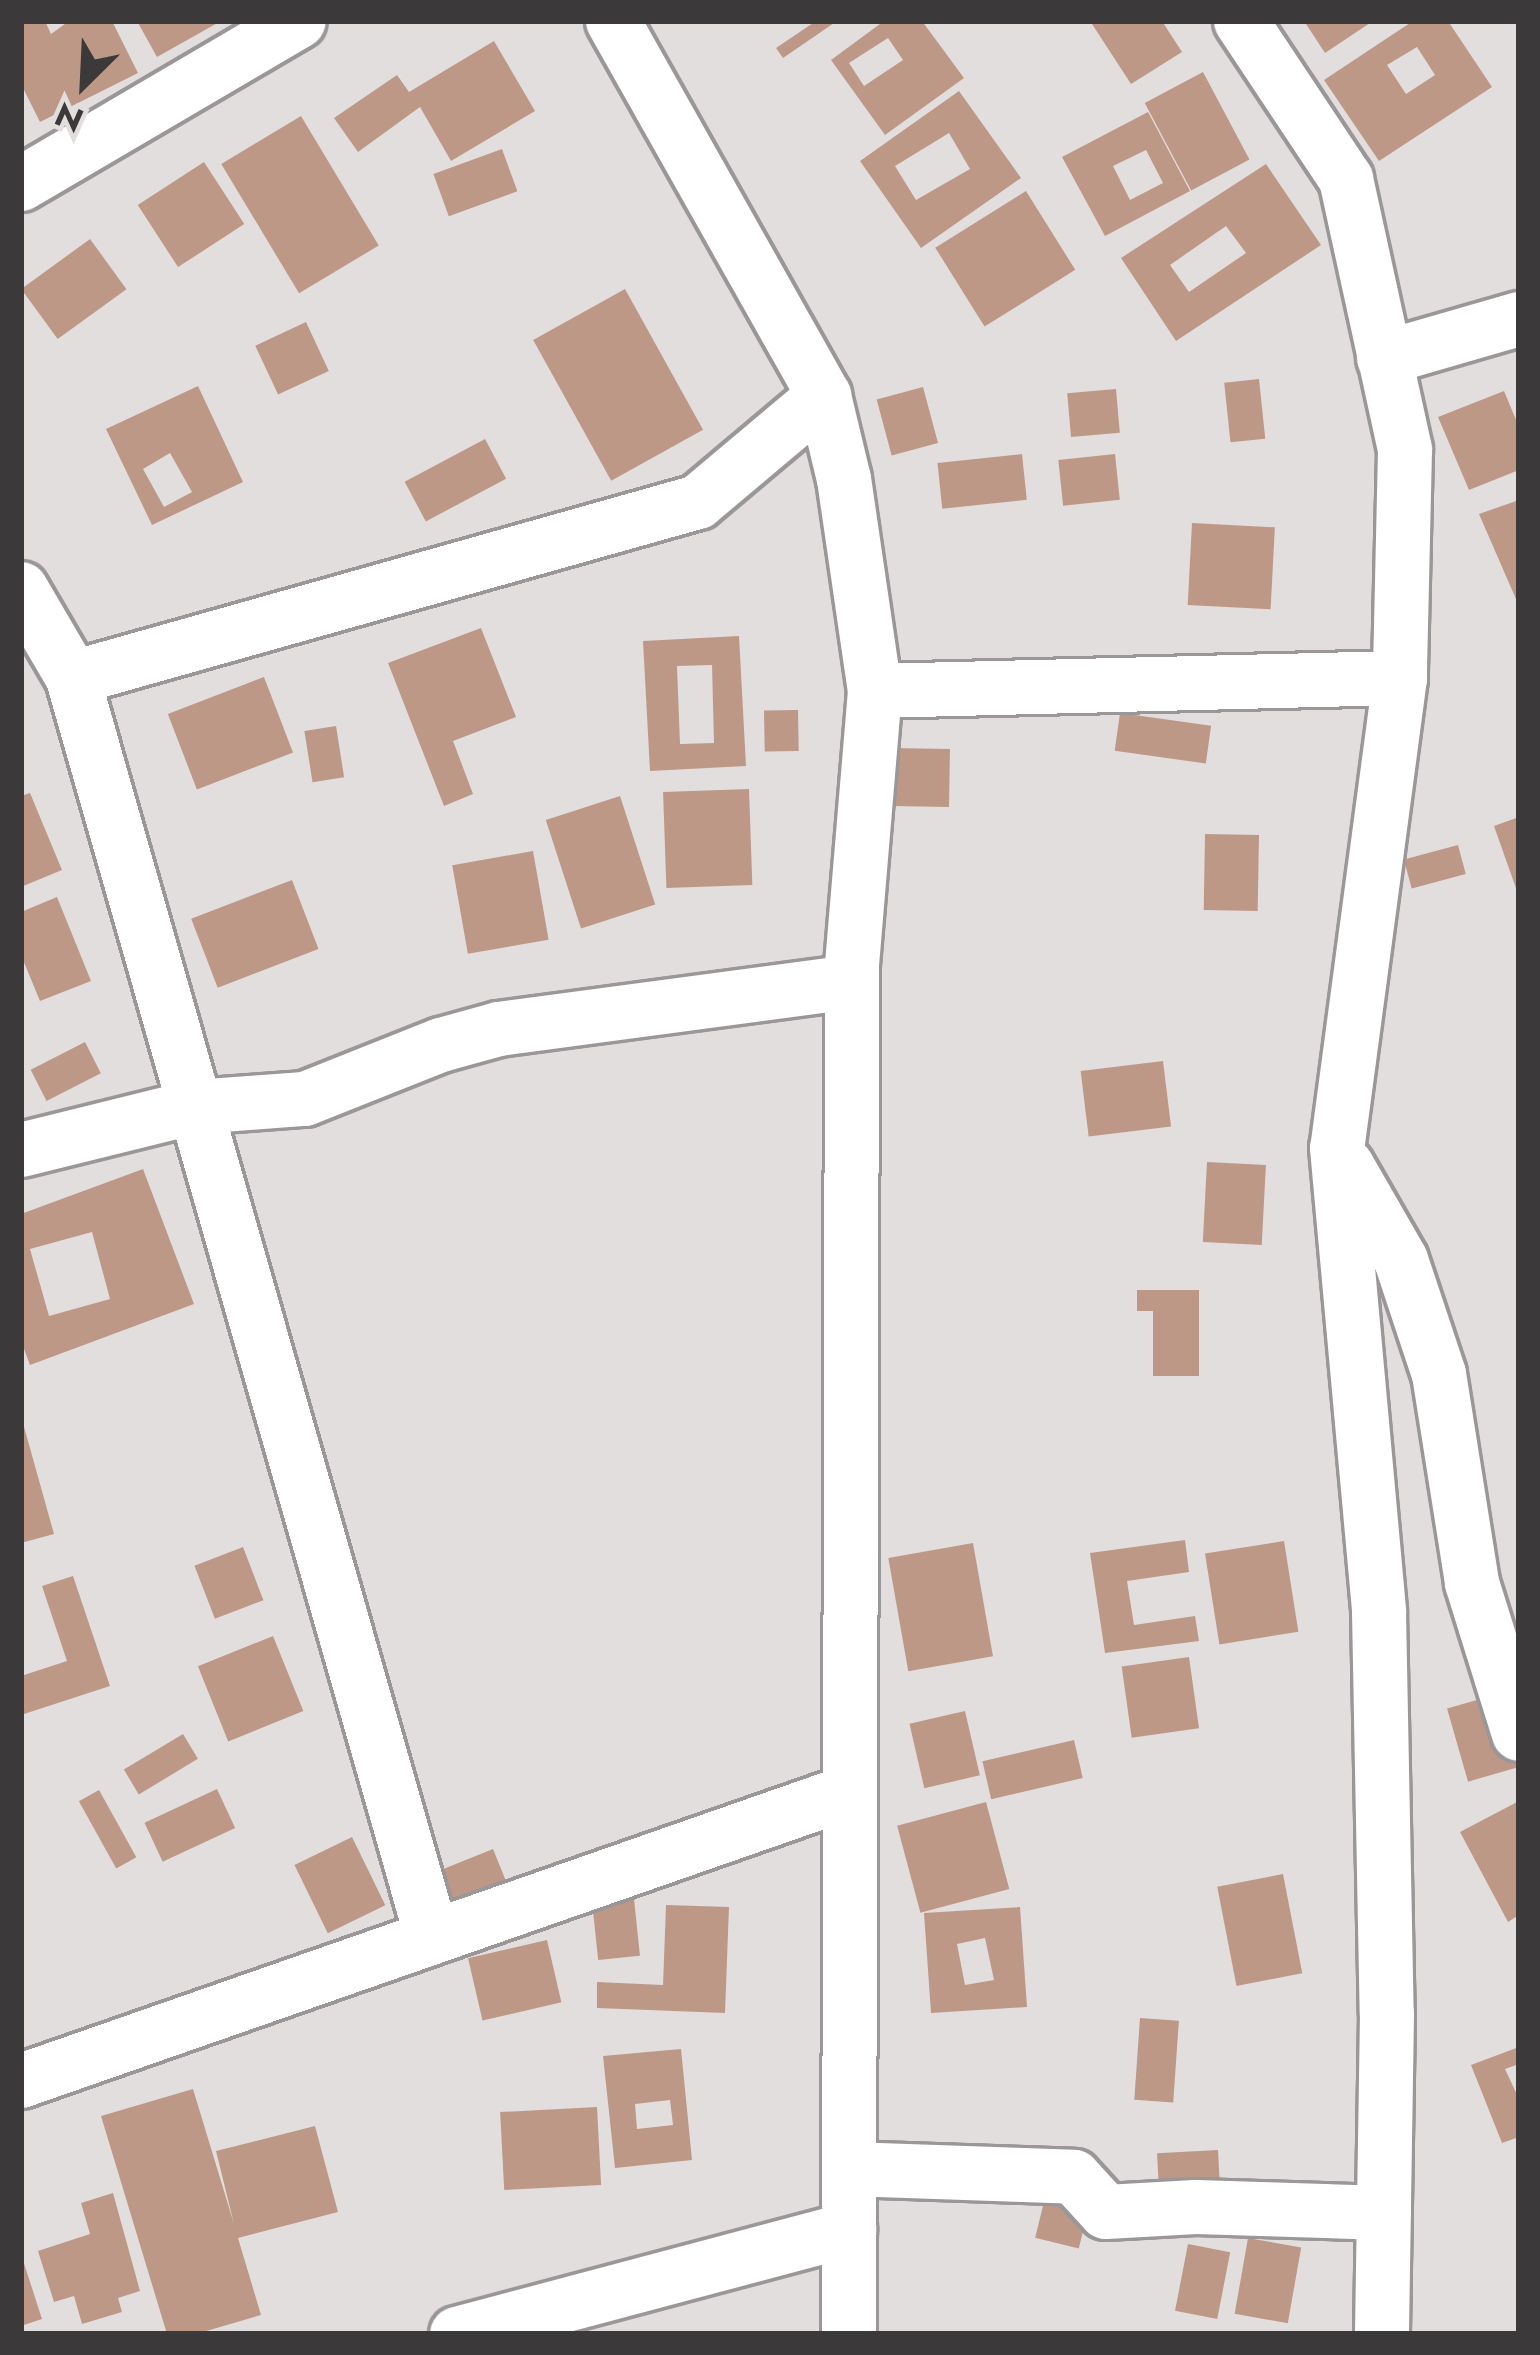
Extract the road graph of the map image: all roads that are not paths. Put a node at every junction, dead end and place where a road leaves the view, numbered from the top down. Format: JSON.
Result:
{"nodes":[{"id":1,"x":299,"y":21,"type":"edge"},
{"id":2,"x":613,"y":21,"type":"edge"},
{"id":3,"x":1240,"y":21,"type":"edge"},
{"id":4,"x":21,"y":184,"type":"edge"},
{"id":5,"x":1519,"y":319,"type":"edge"},
{"id":6,"x":1384,"y":358,"type":"junction"},
{"id":7,"x":824,"y":396,"type":"junction"},
{"id":8,"x":21,"y":589,"type":"edge"},
{"id":9,"x":73,"y":678,"type":"junction"},
{"id":10,"x":1400,"y":678,"type":"junction"},
{"id":11,"x":875,"y":692,"type":"junction"},
{"id":12,"x":851,"y":982,"type":"junction"},
{"id":13,"x":195,"y":1107,"type":"junction"},
{"id":14,"x":1337,"y":1148,"type":"junction"},
{"id":15,"x":21,"y":1150,"type":"edge"},
{"id":16,"x":1519,"y":1734,"type":"edge"},
{"id":17,"x":849,"y":1792,"type":"junction"},
{"id":18,"x":432,"y":1937,"type":"junction"},
{"id":19,"x":21,"y":2081,"type":"edge"},
{"id":20,"x":849,"y":2169,"type":"junction"},
{"id":21,"x":1384,"y":2213,"type":"junction"},
{"id":22,"x":849,"y":2230,"type":"junction"},
{"id":23,"x":458,"y":2334,"type":"edge"},
{"id":24,"x":849,"y":2334,"type":"edge"},
{"id":25,"x":1382,"y":2334,"type":"edge"}],
"edges":[{"from":1,"to":4,"type":"street"},
{"from":2,"to":7,"type":"street"},
{"from":3,"to":6,"type":"street"},
{"from":5,"to":6,"type":"street"},
{"from":6,"to":10,"type":"street"},
{"from":7,"to":9,"type":"street"},
{"from":7,"to":11,"type":"street"},
{"from":8,"to":9,"type":"street"},
{"from":9,"to":13,"type":"street"},
{"from":10,"to":11,"type":"street"},
{"from":10,"to":14,"type":"street"},
{"from":11,"to":12,"type":"street"},
{"from":12,"to":13,"type":"street"},
{"from":12,"to":17,"type":"street"},
{"from":13,"to":15,"type":"street"},
{"from":13,"to":18,"type":"street"},
{"from":14,"to":16,"type":"street"},
{"from":14,"to":21,"type":"street"},
{"from":17,"to":18,"type":"street"},
{"from":17,"to":20,"type":"street"},
{"from":18,"to":19,"type":"street"},
{"from":20,"to":21,"type":"street"},
{"from":20,"to":22,"type":"street"},
{"from":21,"to":25,"type":"street"},
{"from":22,"to":23,"type":"street"},
{"from":22,"to":24,"type":"street"}]}
